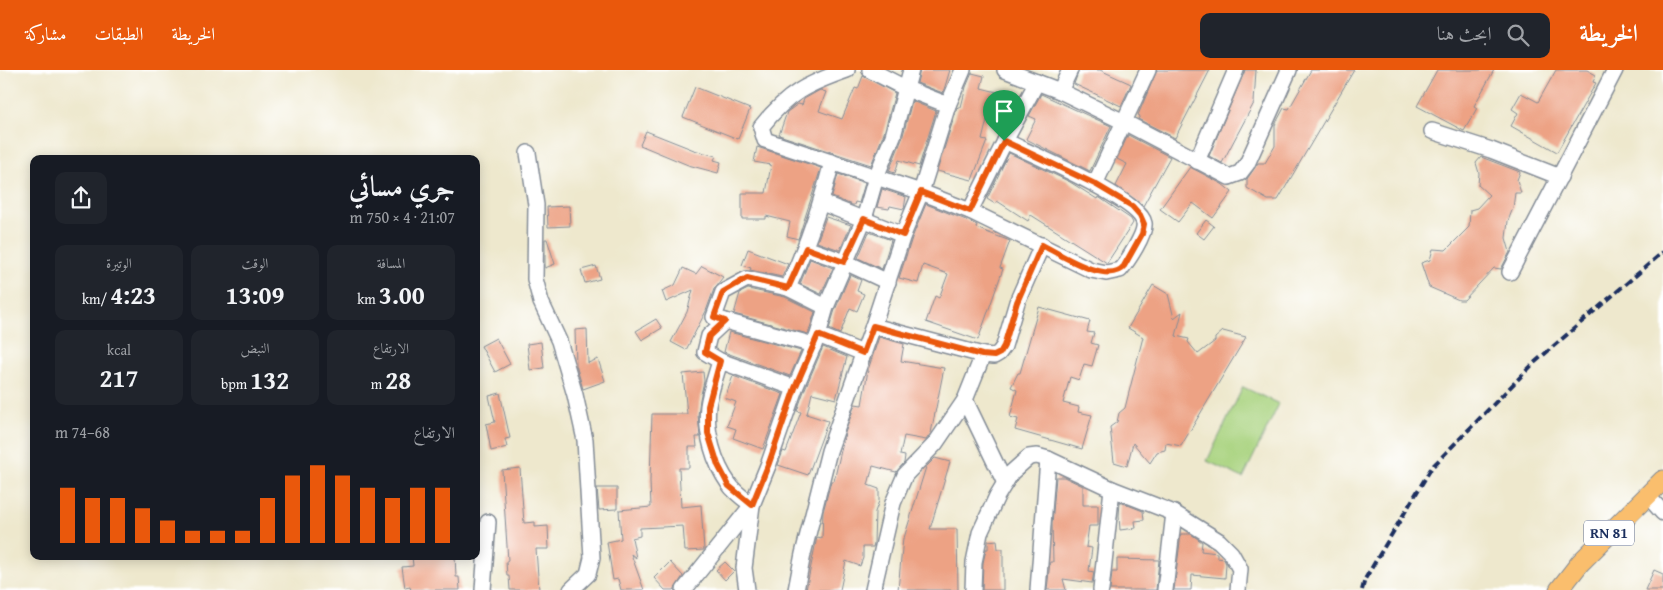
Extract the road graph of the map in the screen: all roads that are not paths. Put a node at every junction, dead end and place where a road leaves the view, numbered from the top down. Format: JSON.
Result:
{"nodes":[{"id":1,"x":847,"y":70,"type":"edge"},
{"id":2,"x":870,"y":70,"type":"edge"},
{"id":3,"x":911,"y":70,"type":"edge"},
{"id":4,"x":963,"y":70,"type":"edge"},
{"id":5,"x":1005,"y":70,"type":"edge"},
{"id":6,"x":1070,"y":70,"type":"edge"},
{"id":7,"x":1148,"y":70,"type":"edge"},
{"id":8,"x":1236,"y":70,"type":"edge"},
{"id":9,"x":1289,"y":70,"type":"edge"},
{"id":10,"x":1615,"y":70,"type":"edge"},
{"id":11,"x":1037,"y":82,"type":"junction"},
{"id":12,"x":907,"y":89,"type":"junction"},
{"id":13,"x":1060,"y":91,"type":"junction"},
{"id":14,"x":948,"y":104,"type":"junction"},
{"id":15,"x":1124,"y":122,"type":"junction"},
{"id":16,"x":1432,"y":131,"type":"dead end"},
{"id":17,"x":1004,"y":141,"type":"junction"},
{"id":18,"x":528,"y":153,"type":"dead end"},
{"id":19,"x":1197,"y":161,"type":"junction"},
{"id":20,"x":832,"y":162,"type":"junction"},
{"id":21,"x":876,"y":177,"type":"junction"},
{"id":22,"x":1560,"y":177,"type":"junction"},
{"id":23,"x":1095,"y":184,"type":"junction"},
{"id":24,"x":921,"y":192,"type":"junction"},
{"id":25,"x":822,"y":203,"type":"junction"},
{"id":26,"x":970,"y":211,"type":"junction"},
{"id":27,"x":864,"y":219,"type":"junction"},
{"id":28,"x":903,"y":235,"type":"junction"},
{"id":29,"x":1042,"y":245,"type":"junction"},
{"id":30,"x":806,"y":248,"type":"junction"},
{"id":31,"x":844,"y":262,"type":"junction"},
{"id":32,"x":1510,"y":272,"type":"dead end"},
{"id":33,"x":888,"y":282,"type":"junction"},
{"id":34,"x":788,"y":288,"type":"junction"},
{"id":35,"x":826,"y":306,"type":"junction"},
{"id":36,"x":725,"y":321,"type":"junction"},
{"id":37,"x":873,"y":326,"type":"junction"},
{"id":38,"x":816,"y":340,"type":"junction"},
{"id":39,"x":863,"y":353,"type":"junction"},
{"id":40,"x":982,"y":355,"type":"junction"},
{"id":41,"x":720,"y":361,"type":"junction"},
{"id":42,"x":795,"y":388,"type":"junction"},
{"id":43,"x":965,"y":400,"type":"junction"},
{"id":44,"x":1048,"y":459,"type":"junction"},
{"id":45,"x":1663,"y":480,"type":"edge"},
{"id":46,"x":1005,"y":483,"type":"junction"},
{"id":47,"x":1112,"y":489,"type":"junction"},
{"id":48,"x":1647,"y":495,"type":"junction"},
{"id":49,"x":752,"y":505,"type":"junction"},
{"id":50,"x":1174,"y":513,"type":"junction"},
{"id":51,"x":1663,"y":513,"type":"edge"},
{"id":52,"x":488,"y":522,"type":"dead end"},
{"id":53,"x":483,"y":590,"type":"edge"},
{"id":54,"x":571,"y":590,"type":"edge"},
{"id":55,"x":684,"y":590,"type":"edge"},
{"id":56,"x":747,"y":590,"type":"edge"},
{"id":57,"x":796,"y":590,"type":"edge"},
{"id":58,"x":873,"y":590,"type":"edge"},
{"id":59,"x":973,"y":590,"type":"edge"},
{"id":60,"x":1038,"y":590,"type":"edge"},
{"id":61,"x":1101,"y":590,"type":"edge"},
{"id":62,"x":1165,"y":590,"type":"edge"},
{"id":63,"x":1238,"y":590,"type":"edge"},
{"id":64,"x":1559,"y":590,"type":"edge"}],
"edges":[{"from":1,"to":20,"type":"street"},
{"from":2,"to":12,"type":"street"},
{"from":3,"to":12,"type":"street"},
{"from":4,"to":14,"type":"street"},
{"from":5,"to":11,"type":"street"},
{"from":6,"to":13,"type":"street"},
{"from":7,"to":15,"type":"street"},
{"from":8,"to":19,"type":"street"},
{"from":9,"to":19,"type":"street"},
{"from":10,"to":22,"type":"street"},
{"from":11,"to":13,"type":"street"},
{"from":11,"to":17,"type":"street"},
{"from":12,"to":14,"type":"street"},
{"from":12,"to":21,"type":"street"},
{"from":13,"to":15,"type":"street"},
{"from":14,"to":24,"type":"street"},
{"from":15,"to":19,"type":"street"},
{"from":15,"to":23,"type":"street"},
{"from":16,"to":22,"type":"street"},
{"from":17,"to":23,"type":"street"},
{"from":17,"to":26,"type":"street"},
{"from":18,"to":54,"type":"street"},
{"from":20,"to":21,"type":"street"},
{"from":20,"to":25,"type":"street"},
{"from":21,"to":24,"type":"street"},
{"from":21,"to":27,"type":"street"},
{"from":22,"to":32,"type":"street"},
{"from":23,"to":29,"type":"street"},
{"from":24,"to":26,"type":"street"},
{"from":24,"to":28,"type":"street"},
{"from":25,"to":27,"type":"street"},
{"from":25,"to":30,"type":"street"},
{"from":26,"to":29,"type":"street"},
{"from":27,"to":28,"type":"street"},
{"from":27,"to":31,"type":"street"},
{"from":28,"to":33,"type":"street"},
{"from":29,"to":40,"type":"street"},
{"from":30,"to":31,"type":"street"},
{"from":30,"to":34,"type":"street"},
{"from":31,"to":33,"type":"street"},
{"from":31,"to":35,"type":"street"},
{"from":33,"to":37,"type":"street"},
{"from":34,"to":35,"type":"street"},
{"from":34,"to":36,"type":"street"},
{"from":35,"to":38,"type":"street"},
{"from":36,"to":38,"type":"street"},
{"from":36,"to":41,"type":"street"},
{"from":37,"to":39,"type":"street"},
{"from":37,"to":40,"type":"street"},
{"from":38,"to":39,"type":"street"},
{"from":38,"to":42,"type":"street"},
{"from":39,"to":57,"type":"street"},
{"from":40,"to":43,"type":"street"},
{"from":41,"to":42,"type":"street"},
{"from":41,"to":49,"type":"street"},
{"from":42,"to":49,"type":"street"},
{"from":43,"to":46,"type":"street"},
{"from":43,"to":58,"type":"street"},
{"from":44,"to":46,"type":"street"},
{"from":44,"to":47,"type":"street"},
{"from":44,"to":60,"type":"street"},
{"from":45,"to":48,"type":"main road","number":"RN 81"},
{"from":46,"to":59,"type":"street"},
{"from":47,"to":50,"type":"street"},
{"from":47,"to":61,"type":"street"},
{"from":48,"to":51,"type":"street"},
{"from":48,"to":64,"type":"main road","number":"RN 81"},
{"from":49,"to":55,"type":"street"},
{"from":49,"to":56,"type":"street"},
{"from":50,"to":62,"type":"street"},
{"from":50,"to":63,"type":"street"},
{"from":52,"to":53,"type":"street"}]}
